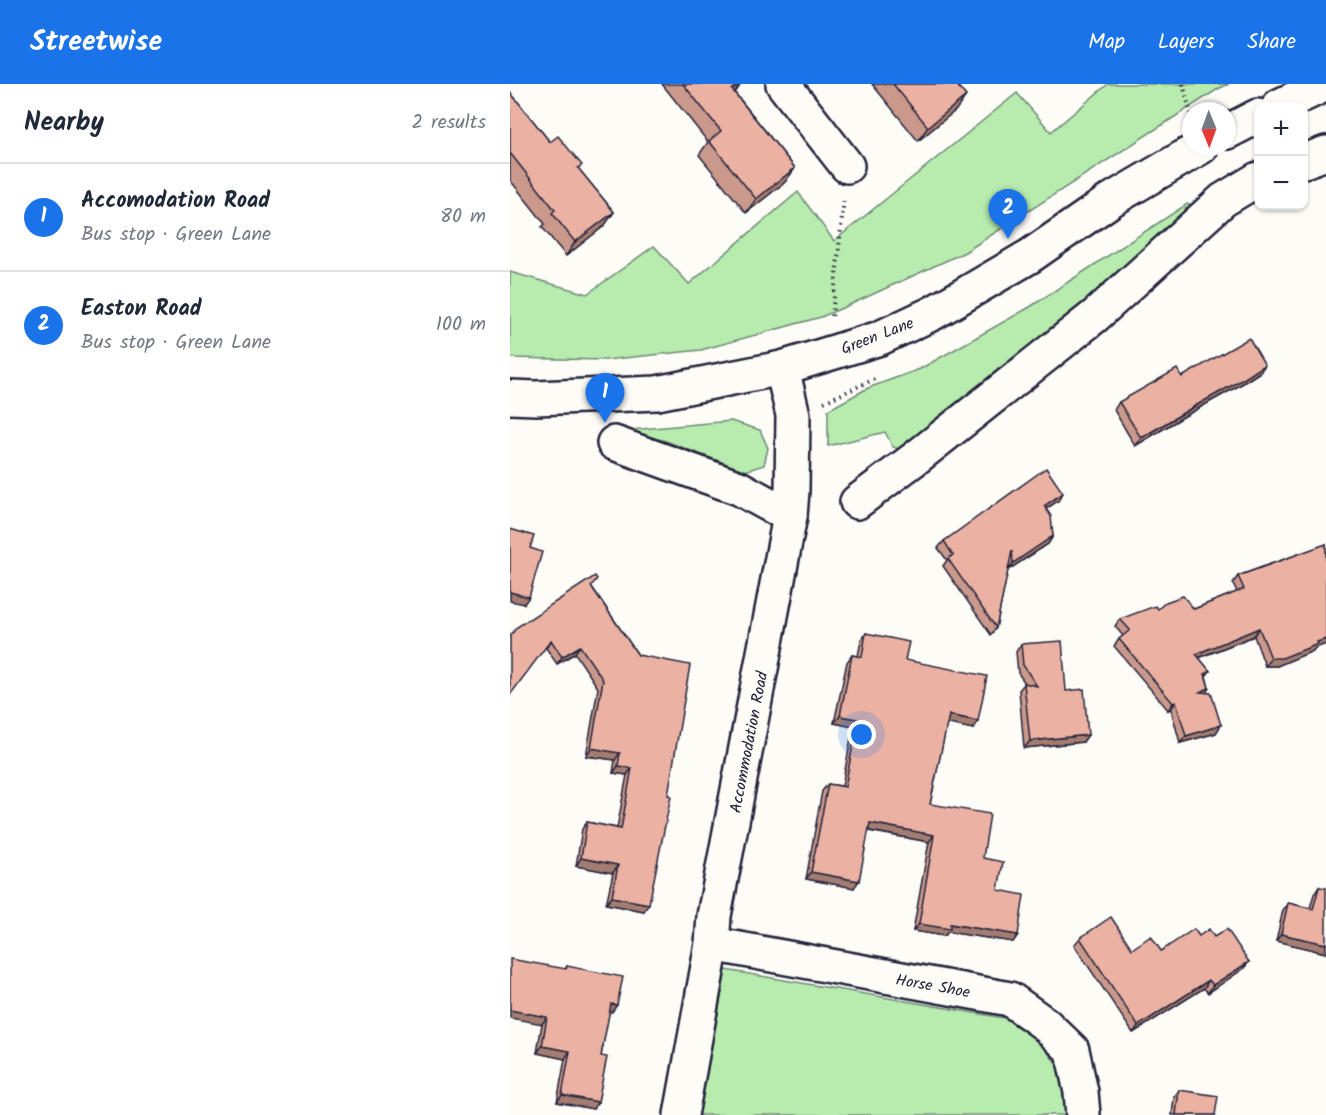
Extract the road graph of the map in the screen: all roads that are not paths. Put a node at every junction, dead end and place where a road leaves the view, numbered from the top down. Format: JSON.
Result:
{"nodes":[{"id":1,"x":783,"y":84,"type":"edge"},
{"id":2,"x":1326,"y":84,"type":"edge"},
{"id":3,"x":1288,"y":102,"type":"edge"},
{"id":4,"x":1254,"y":118,"type":"edge"},
{"id":5,"x":1236,"y":127,"type":"edge"},
{"id":6,"x":1326,"y":153,"type":"edge"},
{"id":7,"x":1186,"y":156,"type":"edge"},
{"id":8,"x":1308,"y":160,"type":"edge"},
{"id":9,"x":847,"y":166,"type":"road end"},
{"id":10,"x":1254,"y":181,"type":"edge"},
{"id":11,"x":782,"y":368,"type":"junction"},
{"id":12,"x":510,"y":397,"type":"edge"},
{"id":13,"x":614,"y":443,"type":"dead end"},
{"id":14,"x":857,"y":502,"type":"dead end"},
{"id":15,"x":790,"y":516,"type":"junction"},
{"id":16,"x":712,"y":944,"type":"junction"},
{"id":17,"x":681,"y":1115,"type":"edge"},
{"id":18,"x":1083,"y":1115,"type":"edge"}],
"edges":[{"from":1,"to":9,"type":"street"},
{"from":2,"to":3,"type":"street"},
{"from":4,"to":5,"type":"street"},
{"from":6,"to":8,"type":"street"},
{"from":7,"to":11,"type":"street","name":"Green Lane"},
{"from":10,"to":14,"type":"street"},
{"from":11,"to":12,"type":"street","name":"Green Lane"},
{"from":11,"to":15,"type":"street","name":"Accommodation Road"},
{"from":13,"to":15,"type":"street"},
{"from":15,"to":16,"type":"street","name":"Accommodation Road"},
{"from":16,"to":17,"type":"street","name":"Accommodation Road"},
{"from":16,"to":18,"type":"street","name":"Horse Shoe"}]}
